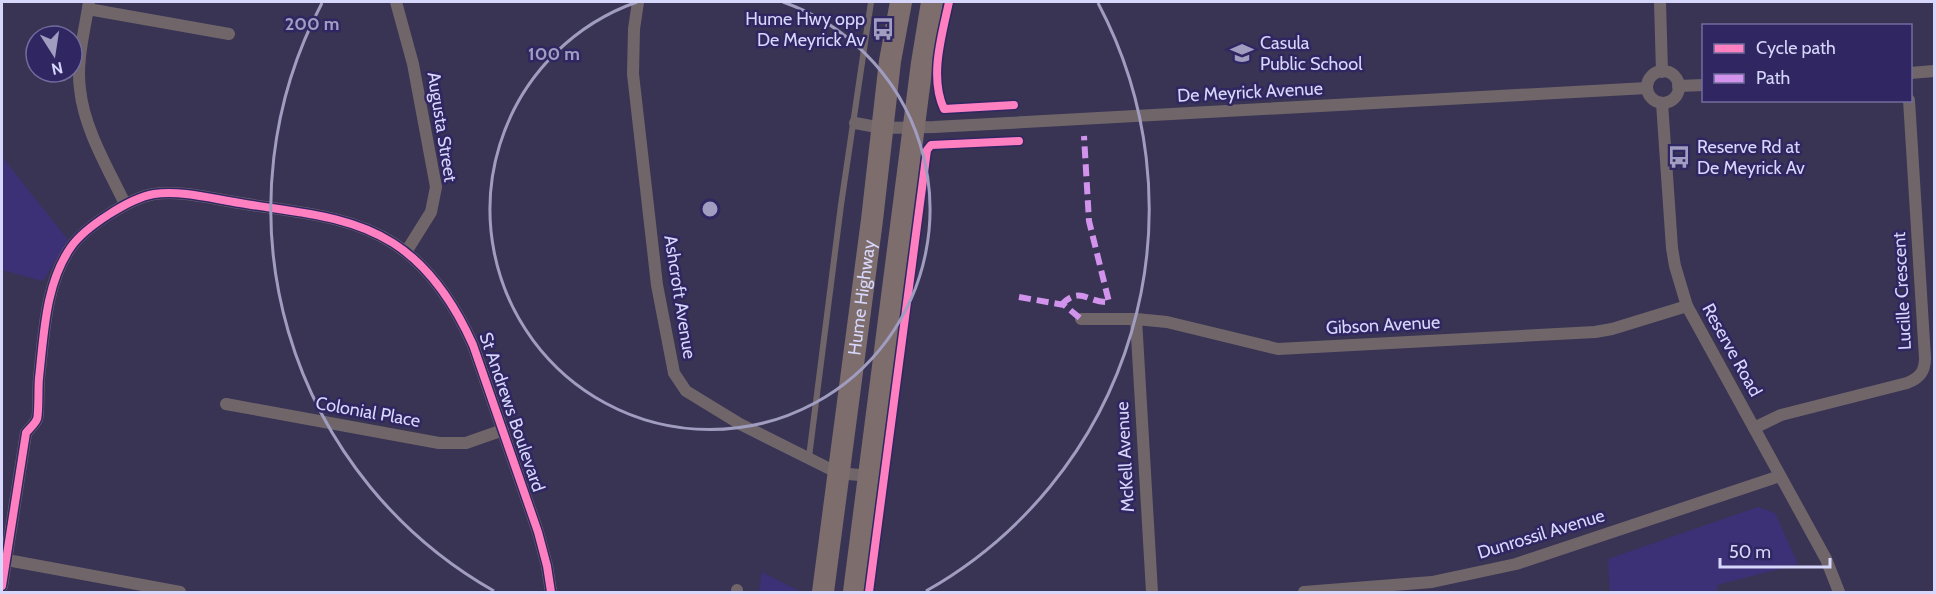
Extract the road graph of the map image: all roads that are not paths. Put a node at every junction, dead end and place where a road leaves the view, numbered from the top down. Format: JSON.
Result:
{"nodes":[{"id":1,"x":396,"y":2,"type":"edge"},
{"id":2,"x":638,"y":2,"type":"edge"},
{"id":3,"x":871,"y":2,"type":"edge"},
{"id":4,"x":901,"y":2,"type":"edge"},
{"id":5,"x":932,"y":2,"type":"edge"},
{"id":6,"x":1660,"y":2,"type":"edge"},
{"id":7,"x":89,"y":5,"type":"edge"},
{"id":8,"x":229,"y":34,"type":"dead end"},
{"id":9,"x":1935,"y":71,"type":"edge"},
{"id":10,"x":1662,"y":72,"type":"junction"},
{"id":11,"x":1912,"y":73,"type":"edge"},
{"id":12,"x":1702,"y":85,"type":"edge"},
{"id":13,"x":1678,"y":86,"type":"junction"},
{"id":14,"x":1647,"y":88,"type":"junction"},
{"id":15,"x":1909,"y":102,"type":"edge"},
{"id":16,"x":1662,"y":103,"type":"junction"},
{"id":17,"x":855,"y":123,"type":"junction"},
{"id":18,"x":882,"y":128,"type":"junction"},
{"id":19,"x":914,"y":128,"type":"junction"},
{"id":20,"x":125,"y":204,"type":"junction"},
{"id":21,"x":406,"y":252,"type":"junction"},
{"id":22,"x":1687,"y":306,"type":"junction"},
{"id":23,"x":1081,"y":319,"type":"dead end"},
{"id":24,"x":1136,"y":319,"type":"junction"},
{"id":25,"x":226,"y":404,"type":"dead end"},
{"id":26,"x":1754,"y":428,"type":"junction"},
{"id":27,"x":503,"y":430,"type":"junction"},
{"id":28,"x":810,"y":457,"type":"junction"},
{"id":29,"x":838,"y":472,"type":"junction"},
{"id":30,"x":870,"y":476,"type":"junction"},
{"id":31,"x":1780,"y":476,"type":"junction"},
{"id":32,"x":7,"y":560,"type":"junction"},
{"id":33,"x":2,"y":586,"type":"edge"},
{"id":34,"x":180,"y":592,"type":"edge"},
{"id":35,"x":550,"y":592,"type":"edge"},
{"id":36,"x":823,"y":592,"type":"edge"},
{"id":37,"x":854,"y":592,"type":"edge"},
{"id":38,"x":1152,"y":592,"type":"edge"},
{"id":39,"x":1304,"y":592,"type":"edge"},
{"id":40,"x":1839,"y":592,"type":"edge"}],
"edges":[{"from":1,"to":21,"type":"street","name":"Augusta Street"},
{"from":2,"to":28,"type":"street","name":"Ashcroft Avenue"},
{"from":3,"to":17,"type":"lane"},
{"from":4,"to":18,"type":"highway","name":"Hume Highway"},
{"from":5,"to":19,"type":"highway","name":"Hume Highway"},
{"from":6,"to":10,"type":"street"},
{"from":7,"to":8,"type":"street"},
{"from":7,"to":20,"type":"street"},
{"from":9,"to":11,"type":"street"},
{"from":10,"to":13,"type":"street"},
{"from":10,"to":14,"type":"street"},
{"from":12,"to":13,"type":"street"},
{"from":13,"to":16,"type":"street"},
{"from":14,"to":16,"type":"street"},
{"from":14,"to":19,"type":"street","name":"De Meyrick Avenue"},
{"from":15,"to":26,"type":"street","name":"Lucille Crescent"},
{"from":16,"to":22,"type":"street","name":"Reserve Road"},
{"from":17,"to":18,"type":"street","name":"De Meyrick Avenue"},
{"from":17,"to":28,"type":"lane"},
{"from":18,"to":19,"type":"street","name":"De Meyrick Avenue"},
{"from":18,"to":29,"type":"highway","name":"Hume Highway"},
{"from":19,"to":30,"type":"highway","name":"Hume Highway"},
{"from":20,"to":21,"type":"street","name":"St Andrews Boulevard"},
{"from":20,"to":32,"type":"street","name":"St Andrews Boulevard"},
{"from":21,"to":27,"type":"street","name":"St Andrews Boulevard"},
{"from":22,"to":24,"type":"street","name":"Gibson Avenue"},
{"from":22,"to":26,"type":"street","name":"Reserve Road"},
{"from":23,"to":24,"type":"street","name":"Gibson Avenue"},
{"from":24,"to":38,"type":"street","name":"McKell Avenue"},
{"from":25,"to":27,"type":"street","name":"Colonial Place"},
{"from":26,"to":31,"type":"street","name":"Reserve Road"},
{"from":27,"to":35,"type":"street","name":"St Andrews Boulevard"},
{"from":28,"to":29,"type":"street","name":"Ashcroft Avenue"},
{"from":29,"to":30,"type":"street","name":"Ashcroft Avenue"},
{"from":29,"to":36,"type":"highway","name":"Hume Highway"},
{"from":30,"to":37,"type":"highway","name":"Hume Highway"},
{"from":31,"to":39,"type":"street","name":"Dunrossil Avenue"},
{"from":31,"to":40,"type":"street","name":"Reserve Road"},
{"from":32,"to":33,"type":"street","name":"St Andrews Boulevard"},
{"from":32,"to":34,"type":"street"}]}
